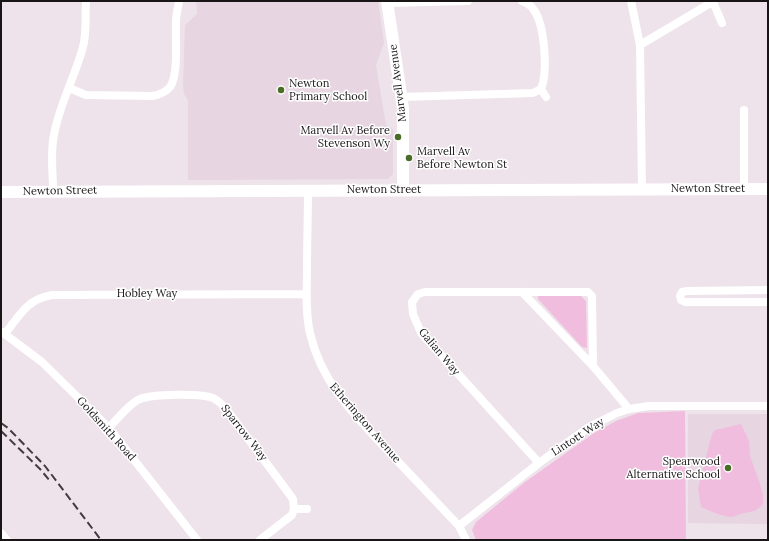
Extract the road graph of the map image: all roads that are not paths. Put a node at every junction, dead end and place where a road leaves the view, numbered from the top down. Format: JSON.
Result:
{"nodes":[{"id":1,"x":86,"y":1,"type":"edge"},
{"id":2,"x":179,"y":1,"type":"edge"},
{"id":3,"x":468,"y":1,"type":"edge"},
{"id":4,"x":522,"y":1,"type":"edge"},
{"id":5,"x":631,"y":1,"type":"edge"},
{"id":6,"x":714,"y":1,"type":"edge"},
{"id":7,"x":387,"y":2,"type":"edge"},
{"id":8,"x":722,"y":23,"type":"dead end"},
{"id":9,"x":640,"y":45,"type":"junction"},
{"id":10,"x":69,"y":88,"type":"junction"},
{"id":11,"x":541,"y":89,"type":"junction"},
{"id":12,"x":401,"y":97,"type":"junction"},
{"id":13,"x":546,"y":97,"type":"dead end"},
{"id":14,"x":744,"y":110,"type":"dead end"},
{"id":15,"x":642,"y":189,"type":"junction"},
{"id":16,"x":744,"y":189,"type":"junction"},
{"id":17,"x":768,"y":189,"type":"edge"},
{"id":18,"x":53,"y":190,"type":"junction"},
{"id":19,"x":308,"y":190,"type":"junction"},
{"id":20,"x":403,"y":190,"type":"junction"},
{"id":21,"x":1,"y":192,"type":"edge"},
{"id":22,"x":768,"y":290,"type":"edge"},
{"id":23,"x":522,"y":292,"type":"junction"},
{"id":24,"x":306,"y":294,"type":"junction"},
{"id":25,"x":768,"y":302,"type":"edge"},
{"id":26,"x":3,"y":333,"type":"edge"},
{"id":27,"x":592,"y":366,"type":"junction"},
{"id":28,"x":768,"y":406,"type":"edge"},
{"id":29,"x":629,"y":409,"type":"junction"},
{"id":30,"x":108,"y":428,"type":"junction"},
{"id":31,"x":539,"y":463,"type":"junction"},
{"id":32,"x":294,"y":509,"type":"junction"},
{"id":33,"x":307,"y":509,"type":"dead end"},
{"id":34,"x":459,"y":526,"type":"junction"},
{"id":35,"x":1,"y":533,"type":"edge"},
{"id":36,"x":7,"y":540,"type":"edge"},
{"id":37,"x":197,"y":540,"type":"edge"},
{"id":38,"x":260,"y":540,"type":"edge"},
{"id":39,"x":466,"y":540,"type":"edge"}],
"edges":[{"from":1,"to":10,"type":"street"},
{"from":2,"to":10,"type":"street"},
{"from":3,"to":7,"type":"street"},
{"from":4,"to":11,"type":"street"},
{"from":5,"to":9,"type":"street"},
{"from":6,"to":8,"type":"street"},
{"from":6,"to":9,"type":"street"},
{"from":7,"to":12,"type":"street","name":"Marvell Avenue"},
{"from":9,"to":15,"type":"street"},
{"from":10,"to":18,"type":"street"},
{"from":11,"to":12,"type":"street"},
{"from":11,"to":13,"type":"street"},
{"from":12,"to":20,"type":"street","name":"Marvell Avenue"},
{"from":14,"to":16,"type":"street"},
{"from":15,"to":16,"type":"street","name":"Newton Street"},
{"from":15,"to":20,"type":"street","name":"Newton Street"},
{"from":16,"to":17,"type":"street","name":"Newton Street"},
{"from":18,"to":19,"type":"street","name":"Newton Street"},
{"from":18,"to":21,"type":"street","name":"Newton Street"},
{"from":19,"to":20,"type":"street","name":"Newton Street"},
{"from":19,"to":24,"type":"street","name":"Etherington Avenue"},
{"from":22,"to":25,"type":"street"},
{"from":23,"to":27,"type":"street"},
{"from":23,"to":27,"type":"street","name":"Galian Way"},
{"from":23,"to":31,"type":"street","name":"Galian Way"},
{"from":24,"to":26,"type":"street","name":"Hobley Way"},
{"from":24,"to":34,"type":"street","name":"Etherington Avenue"},
{"from":26,"to":30,"type":"street","name":"Goldsmith Road"},
{"from":27,"to":29,"type":"street"},
{"from":28,"to":29,"type":"street","name":"Lintott Way"},
{"from":29,"to":31,"type":"street","name":"Lintott Way"},
{"from":30,"to":32,"type":"street","name":"Sparrow Way"},
{"from":30,"to":37,"type":"street","name":"Goldsmith Road"},
{"from":31,"to":34,"type":"street","name":"Lintott Way"},
{"from":32,"to":33,"type":"street"},
{"from":32,"to":38,"type":"street"},
{"from":34,"to":39,"type":"street","name":"Etherington Avenue"},
{"from":35,"to":36,"type":"street"}]}
